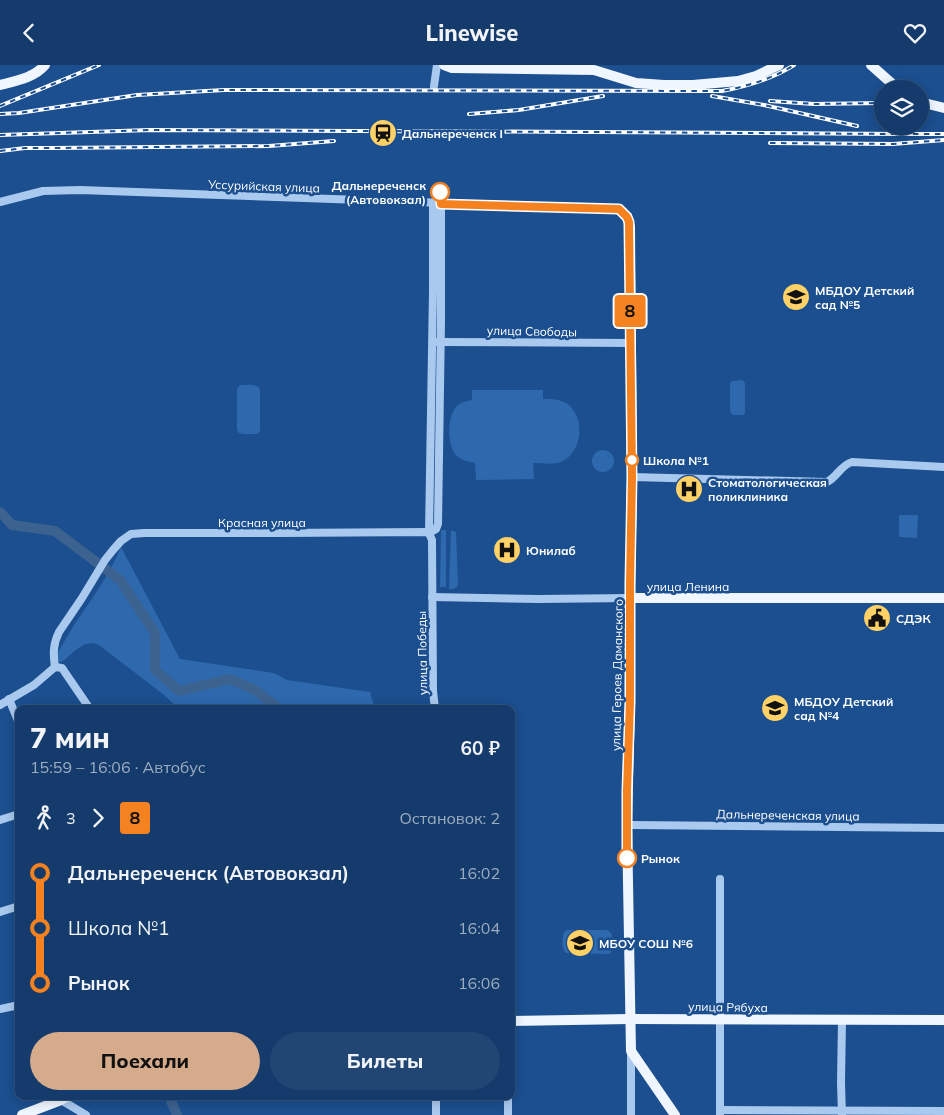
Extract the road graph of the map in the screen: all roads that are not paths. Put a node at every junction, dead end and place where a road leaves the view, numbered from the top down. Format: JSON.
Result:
{"nodes":[{"id":1,"x":45,"y":65,"type":"edge"},
{"id":2,"x":437,"y":65,"type":"edge"},
{"id":3,"x":444,"y":65,"type":"edge"},
{"id":4,"x":779,"y":65,"type":"edge"},
{"id":5,"x":871,"y":65,"type":"edge"},
{"id":6,"x":883,"y":69,"type":"edge"},
{"id":7,"x":891,"y":80,"type":"edge"},
{"id":8,"x":0,"y":85,"type":"edge"},
{"id":9,"x":434,"y":86,"type":"dead end"},
{"id":10,"x":929,"y":104,"type":"edge"},
{"id":11,"x":944,"y":108,"type":"edge"},
{"id":12,"x":0,"y":202,"type":"edge"},
{"id":13,"x":437,"y":203,"type":"junction"},
{"id":14,"x":619,"y":209,"type":"joint"},
{"id":15,"x":437,"y":342,"type":"junction"},
{"id":16,"x":631,"y":343,"type":"junction"},
{"id":17,"x":944,"y":467,"type":"edge"},
{"id":18,"x":632,"y":477,"type":"junction"},
{"id":19,"x":430,"y":533,"type":"junction"},
{"id":20,"x":432,"y":597,"type":"junction"},
{"id":21,"x":630,"y":598,"type":"junction"},
{"id":22,"x":944,"y":598,"type":"edge"},
{"id":23,"x":55,"y":667,"type":"junction"},
{"id":24,"x":9,"y":699,"type":"junction"},
{"id":25,"x":0,"y":705,"type":"edge"},
{"id":26,"x":87,"y":705,"type":"edge"},
{"id":27,"x":435,"y":705,"type":"edge"},
{"id":28,"x":15,"y":713,"type":"edge"},
{"id":29,"x":15,"y":816,"type":"edge"},
{"id":30,"x":0,"y":820,"type":"edge"},
{"id":31,"x":631,"y":825,"type":"dead end"},
{"id":32,"x":944,"y":828,"type":"edge"},
{"id":33,"x":720,"y":879,"type":"dead end"},
{"id":34,"x":15,"y":907,"type":"edge"},
{"id":35,"x":0,"y":912,"type":"edge"},
{"id":36,"x":15,"y":1006,"type":"edge"},
{"id":37,"x":0,"y":1009,"type":"edge"},
{"id":38,"x":630,"y":1019,"type":"junction"},
{"id":39,"x":720,"y":1020,"type":"junction"},
{"id":40,"x":842,"y":1020,"type":"junction"},
{"id":41,"x":515,"y":1021,"type":"edge"},
{"id":42,"x":944,"y":1021,"type":"edge"},
{"id":43,"x":631,"y":1051,"type":"junction"},
{"id":44,"x":59,"y":1100,"type":"edge"},
{"id":45,"x":67,"y":1100,"type":"edge"},
{"id":46,"x":436,"y":1100,"type":"edge"},
{"id":47,"x":508,"y":1100,"type":"edge"},
{"id":48,"x":944,"y":1111,"type":"edge"},
{"id":49,"x":720,"y":1112,"type":"edge"},
{"id":50,"x":842,"y":1113,"type":"edge"},
{"id":51,"x":22,"y":1115,"type":"edge"},
{"id":52,"x":86,"y":1115,"type":"edge"},
{"id":53,"x":436,"y":1115,"type":"edge"},
{"id":54,"x":508,"y":1115,"type":"edge"},
{"id":55,"x":632,"y":1115,"type":"edge"},
{"id":56,"x":675,"y":1115,"type":"edge"}],
"edges":[{"from":1,"to":8,"type":"main road"},
{"from":2,"to":9,"type":"street"},
{"from":3,"to":4,"type":"main road"},
{"from":5,"to":6,"type":"main road"},
{"from":6,"to":7,"type":"main road"},
{"from":10,"to":11,"type":"main road"},
{"from":12,"to":13,"type":"street","name":"Уссурийская улица"},
{"from":13,"to":14,"type":"street","name":"Уссурийская улица"},
{"from":13,"to":15,"type":"street","name":"улица Победы"},
{"from":14,"to":16,"type":"main road","name":"улица Героев Даманского"},
{"from":15,"to":16,"type":"street","name":"улица Свободы"},
{"from":15,"to":19,"type":"street","name":"улица Победы"},
{"from":16,"to":18,"type":"main road","name":"улица Героев Даманского"},
{"from":17,"to":18,"type":"street"},
{"from":18,"to":21,"type":"main road","name":"улица Героев Даманского"},
{"from":19,"to":20,"type":"street","name":"улица Победы"},
{"from":19,"to":23,"type":"street","name":"Красная улица"},
{"from":20,"to":21,"type":"street","name":"улица Ленина"},
{"from":20,"to":27,"type":"street","name":"улица Победы"},
{"from":21,"to":22,"type":"main road","name":"улица Ленина"},
{"from":21,"to":38,"type":"main road","name":"улица Героев Даманского"},
{"from":23,"to":24,"type":"street"},
{"from":23,"to":26,"type":"street"},
{"from":24,"to":25,"type":"street"},
{"from":24,"to":28,"type":"street"},
{"from":29,"to":30,"type":"street"},
{"from":31,"to":32,"type":"street","name":"Дальнереченская улица"},
{"from":33,"to":39,"type":"street"},
{"from":34,"to":35,"type":"street"},
{"from":36,"to":37,"type":"street"},
{"from":38,"to":39,"type":"main road","name":"улица Рябуха"},
{"from":38,"to":41,"type":"main road","name":"улица Рябуха"},
{"from":38,"to":43,"type":"main road","name":"улица Героев Даманского"},
{"from":39,"to":40,"type":"main road","name":"улица Рябуха"},
{"from":39,"to":49,"type":"street"},
{"from":40,"to":42,"type":"main road","name":"улица Рябуха"},
{"from":40,"to":50,"type":"street"},
{"from":43,"to":55,"type":"street","name":"улица Героев Даманского"},
{"from":43,"to":56,"type":"main road"},
{"from":44,"to":51,"type":"main road"},
{"from":45,"to":52,"type":"street"},
{"from":46,"to":53,"type":"street"},
{"from":47,"to":54,"type":"street"},
{"from":48,"to":50,"type":"street"},
{"from":49,"to":50,"type":"street"}]}
